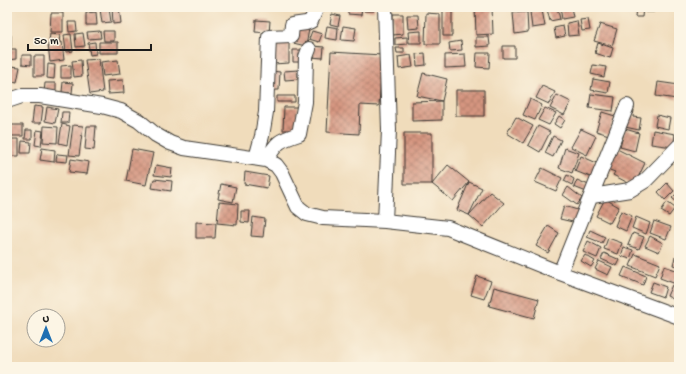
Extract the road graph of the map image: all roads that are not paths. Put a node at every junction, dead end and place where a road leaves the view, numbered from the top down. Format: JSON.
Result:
{"nodes":[{"id":1,"x":317,"y":7,"type":"edge"},
{"id":2,"x":385,"y":7,"type":"edge"},
{"id":3,"x":308,"y":49,"type":"dead end"},
{"id":4,"x":7,"y":101,"type":"edge"},
{"id":5,"x":627,"y":106,"type":"dead end"},
{"id":6,"x":679,"y":146,"type":"edge"},
{"id":7,"x":261,"y":159,"type":"junction"},
{"id":8,"x":592,"y":196,"type":"junction"},
{"id":9,"x":385,"y":221,"type":"junction"},
{"id":10,"x":560,"y":273,"type":"junction"},
{"id":11,"x":679,"y":317,"type":"edge"}],
"edges":[{"from":1,"to":7,"type":"street"},
{"from":2,"to":9,"type":"street"},
{"from":3,"to":7,"type":"street"},
{"from":4,"to":7,"type":"street"},
{"from":5,"to":8,"type":"street"},
{"from":6,"to":8,"type":"street"},
{"from":7,"to":9,"type":"street"},
{"from":8,"to":10,"type":"street"},
{"from":9,"to":10,"type":"street"},
{"from":10,"to":11,"type":"street"}]}
